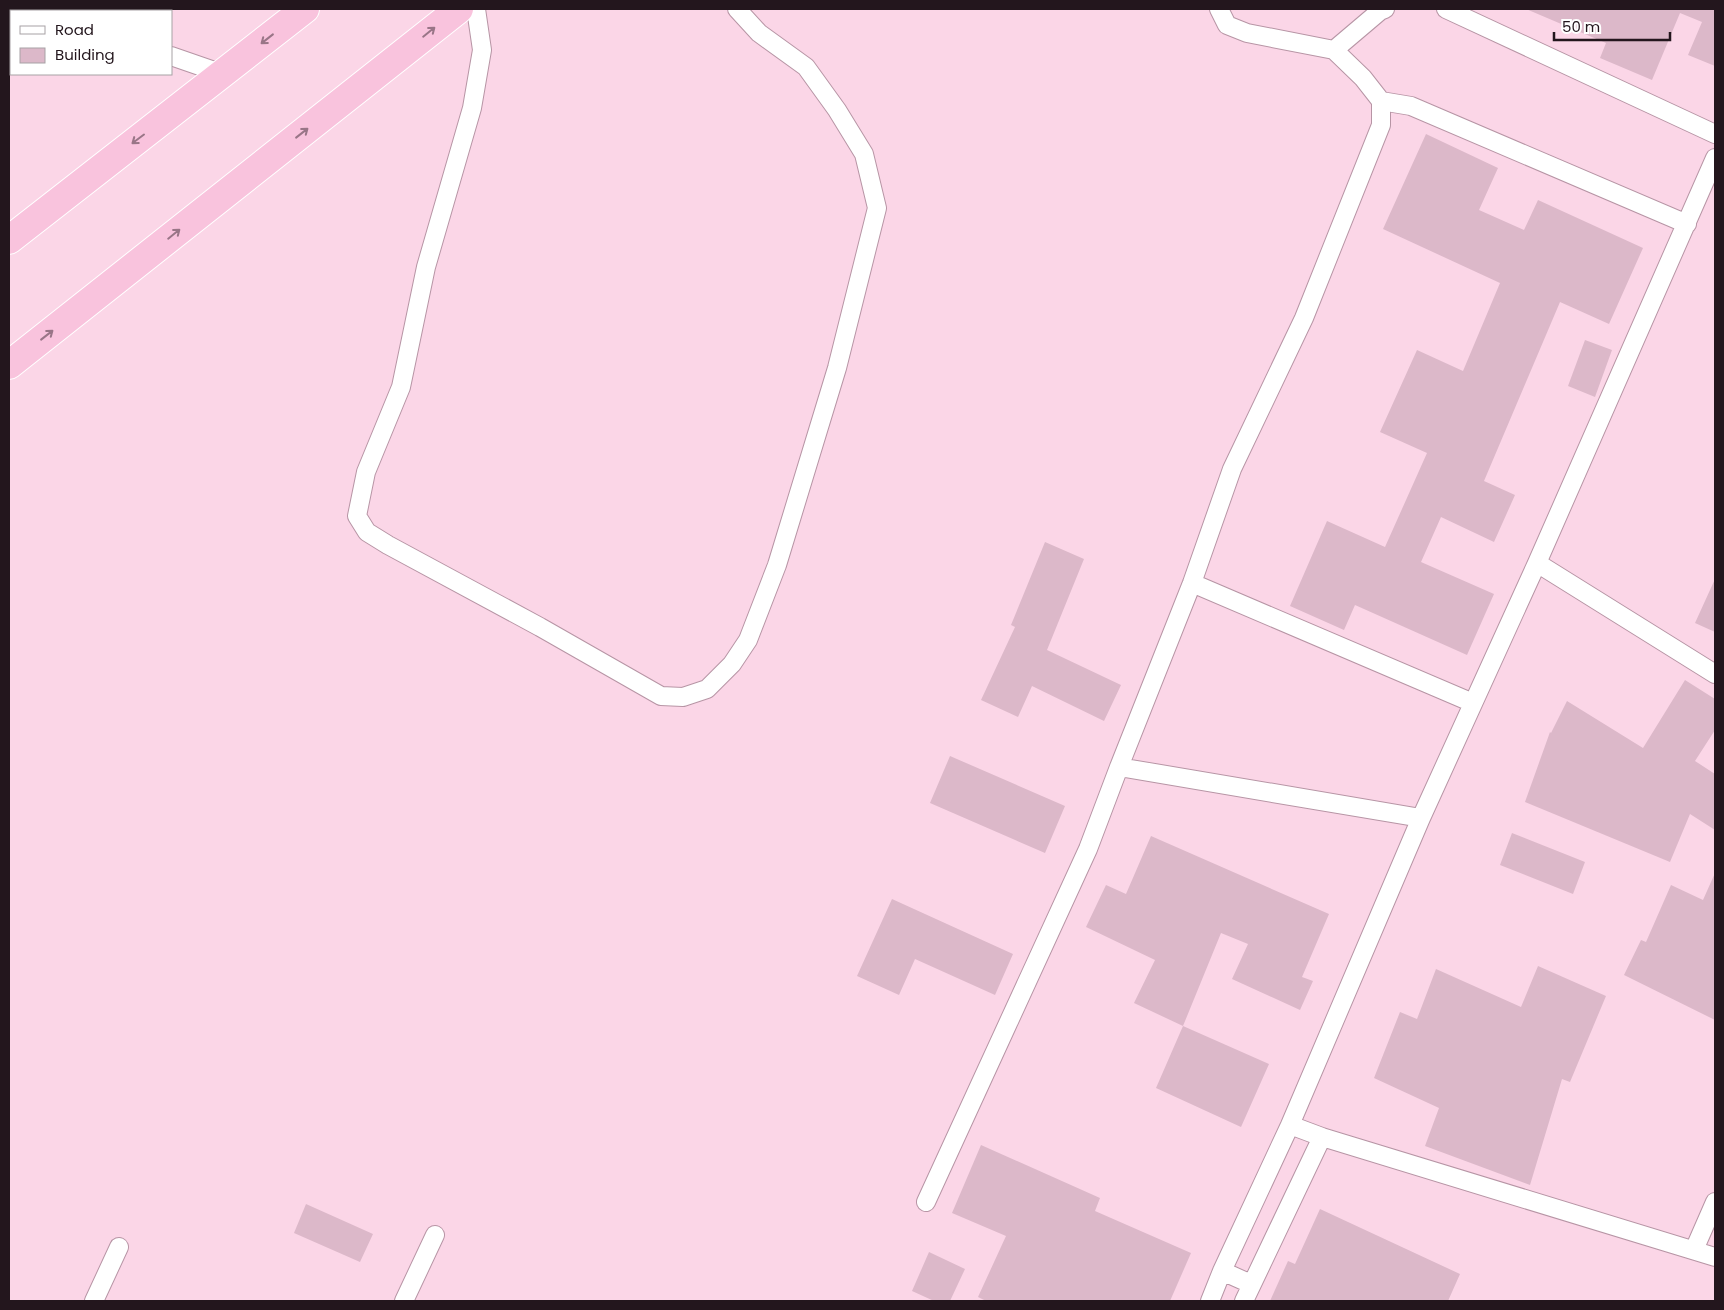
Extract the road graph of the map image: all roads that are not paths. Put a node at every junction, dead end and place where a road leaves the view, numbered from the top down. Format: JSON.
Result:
{"nodes":[{"id":1,"x":305,"y":9,"type":"edge"},
{"id":2,"x":459,"y":9,"type":"edge"},
{"id":3,"x":476,"y":9,"type":"edge"},
{"id":4,"x":737,"y":9,"type":"edge"},
{"id":5,"x":1219,"y":9,"type":"edge"},
{"id":6,"x":1385,"y":9,"type":"edge"},
{"id":7,"x":1446,"y":9,"type":"edge"},
{"id":8,"x":1334,"y":50,"type":"junction"},
{"id":9,"x":172,"y":56,"type":"edge"},
{"id":10,"x":223,"y":74,"type":"junction"},
{"id":11,"x":1381,"y":101,"type":"junction"},
{"id":12,"x":1715,"y":134,"type":"edge"},
{"id":13,"x":1715,"y":158,"type":"edge"},
{"id":14,"x":1687,"y":224,"type":"junction"},
{"id":15,"x":9,"y":240,"type":"edge"},
{"id":16,"x":9,"y":365,"type":"edge"},
{"id":17,"x":1537,"y":563,"type":"junction"},
{"id":18,"x":1192,"y":584,"type":"junction"},
{"id":19,"x":1715,"y":674,"type":"edge"},
{"id":20,"x":1473,"y":703,"type":"junction"},
{"id":21,"x":1119,"y":767,"type":"junction"},
{"id":22,"x":1421,"y":818,"type":"junction"},
{"id":23,"x":1290,"y":1125,"type":"junction"},
{"id":24,"x":1322,"y":1137,"type":"junction"},
{"id":25,"x":926,"y":1202,"type":"dead end"},
{"id":26,"x":1715,"y":1202,"type":"edge"},
{"id":27,"x":434,"y":1235,"type":"dead end"},
{"id":28,"x":119,"y":1247,"type":"dead end"},
{"id":29,"x":1694,"y":1250,"type":"junction"},
{"id":30,"x":1715,"y":1257,"type":"edge"},
{"id":31,"x":1222,"y":1271,"type":"junction"},
{"id":32,"x":1251,"y":1284,"type":"junction"},
{"id":33,"x":94,"y":1301,"type":"edge"},
{"id":34,"x":404,"y":1301,"type":"edge"},
{"id":35,"x":1210,"y":1301,"type":"edge"},
{"id":36,"x":1244,"y":1301,"type":"edge"}],
"edges":[{"from":1,"to":10,"type":"highway","one_way":true},
{"from":16,"to":2,"type":"highway","one_way":true},
{"from":3,"to":4,"type":"street"},
{"from":5,"to":8,"type":"street"},
{"from":6,"to":8,"type":"street"},
{"from":7,"to":12,"type":"street"},
{"from":8,"to":11,"type":"street"},
{"from":9,"to":10,"type":"street"},
{"from":10,"to":15,"type":"highway","one_way":true},
{"from":11,"to":14,"type":"street"},
{"from":11,"to":18,"type":"street"},
{"from":13,"to":14,"type":"street"},
{"from":14,"to":17,"type":"street"},
{"from":17,"to":19,"type":"street"},
{"from":17,"to":20,"type":"street"},
{"from":18,"to":20,"type":"street"},
{"from":18,"to":21,"type":"street"},
{"from":20,"to":22,"type":"street"},
{"from":21,"to":22,"type":"street"},
{"from":21,"to":25,"type":"street"},
{"from":22,"to":23,"type":"street"},
{"from":23,"to":24,"type":"street"},
{"from":23,"to":31,"type":"street"},
{"from":24,"to":29,"type":"street"},
{"from":24,"to":32,"type":"street"},
{"from":26,"to":29,"type":"street"},
{"from":27,"to":34,"type":"street"},
{"from":28,"to":33,"type":"street"},
{"from":29,"to":30,"type":"street"},
{"from":31,"to":32,"type":"street"},
{"from":31,"to":35,"type":"street"},
{"from":32,"to":36,"type":"street"}]}
